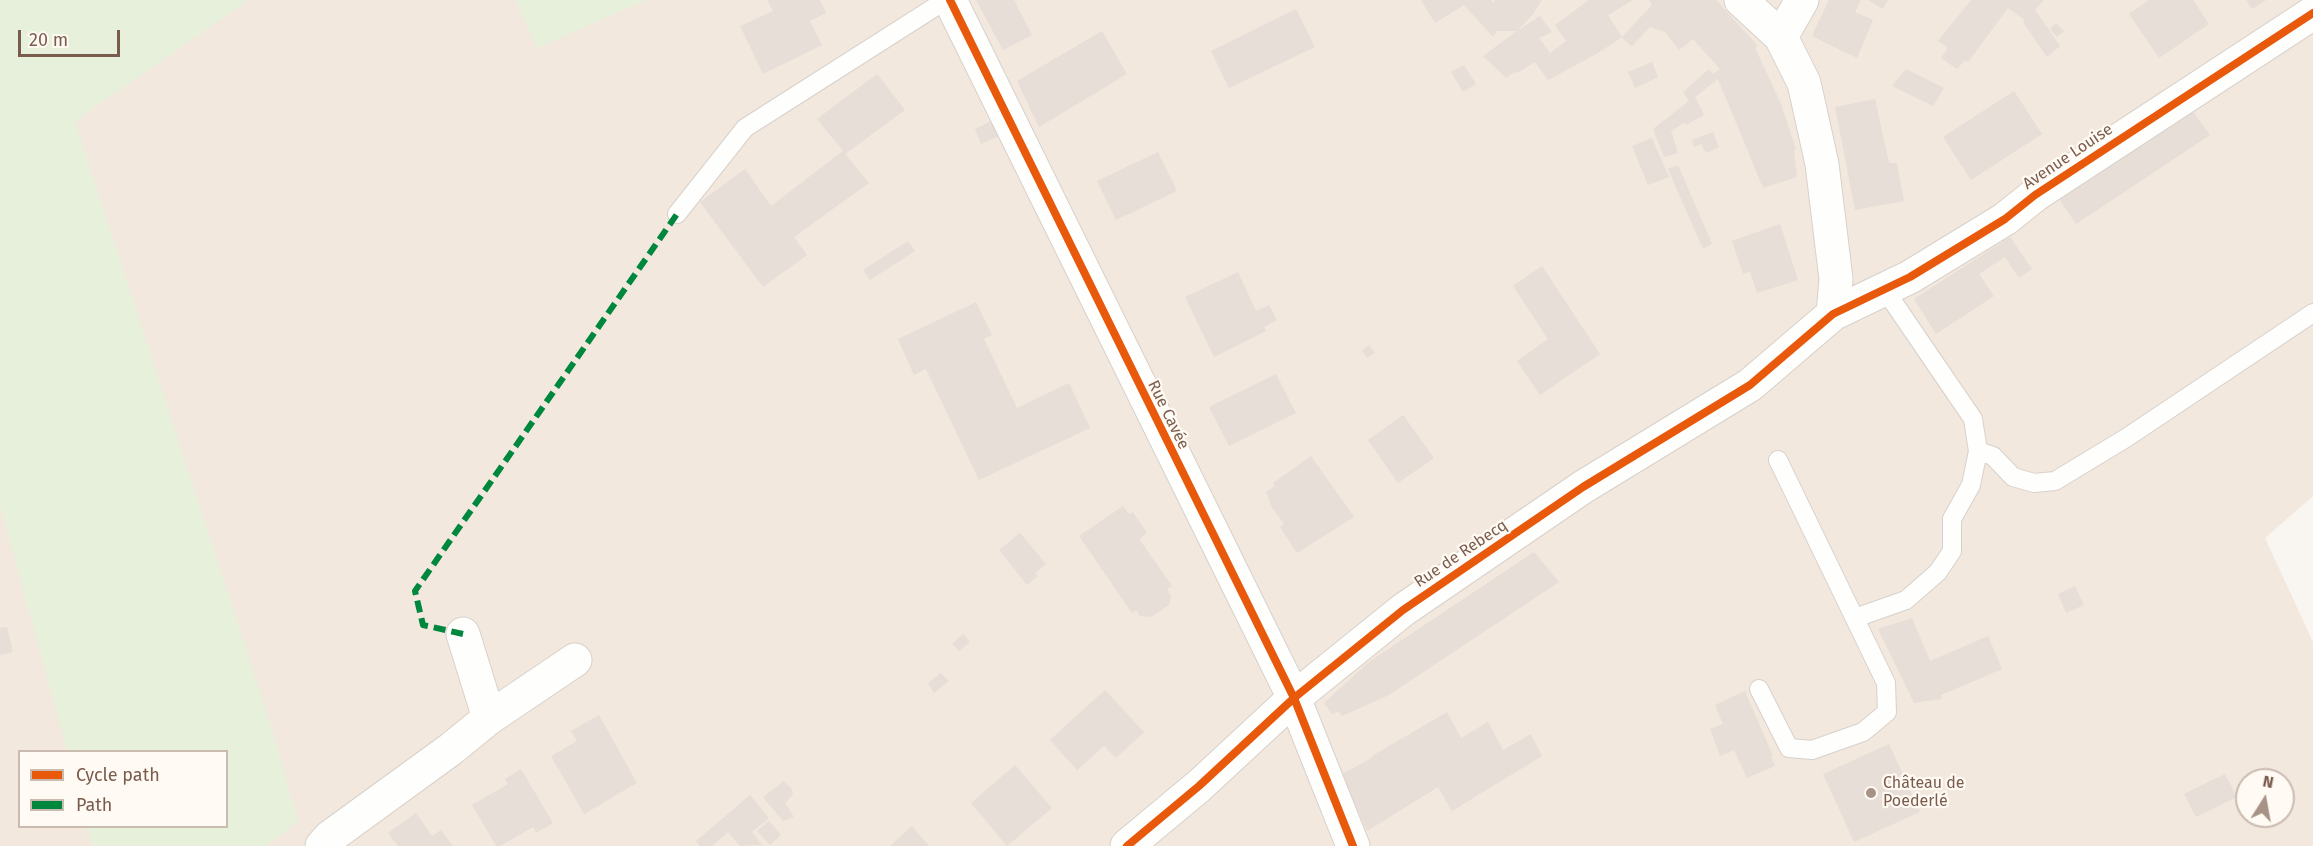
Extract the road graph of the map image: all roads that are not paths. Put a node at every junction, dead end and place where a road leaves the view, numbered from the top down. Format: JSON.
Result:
{"nodes":[{"id":1,"x":948,"y":0,"type":"edge"},
{"id":2,"x":1741,"y":0,"type":"edge"},
{"id":3,"x":1803,"y":0,"type":"edge"},
{"id":4,"x":2313,"y":13,"type":"edge"},
{"id":5,"x":1781,"y":37,"type":"junction"},
{"id":6,"x":677,"y":214,"type":"dead end"},
{"id":7,"x":1885,"y":290,"type":"junction"},
{"id":8,"x":2313,"y":312,"type":"edge"},
{"id":9,"x":1833,"y":314,"type":"junction"},
{"id":10,"x":1978,"y":452,"type":"junction"},
{"id":11,"x":1778,"y":460,"type":"dead end"},
{"id":12,"x":1855,"y":618,"type":"junction"},
{"id":13,"x":463,"y":634,"type":"dead end"},
{"id":14,"x":576,"y":660,"type":"dead end"},
{"id":15,"x":1759,"y":689,"type":"dead end"},
{"id":16,"x":1294,"y":698,"type":"junction"},
{"id":17,"x":489,"y":718,"type":"junction"},
{"id":18,"x":322,"y":846,"type":"edge"},
{"id":19,"x":1127,"y":846,"type":"edge"},
{"id":20,"x":1353,"y":846,"type":"edge"}],
"edges":[{"from":1,"to":6,"type":"lane"},
{"from":1,"to":16,"type":"street","name":"Rue Cavée"},
{"from":2,"to":5,"type":"street"},
{"from":3,"to":5,"type":"street"},
{"from":4,"to":7,"type":"street","name":"Avenue Louise"},
{"from":5,"to":9,"type":"street"},
{"from":7,"to":9,"type":"street","name":"Avenue Louise"},
{"from":7,"to":10,"type":"lane"},
{"from":8,"to":10,"type":"lane"},
{"from":9,"to":16,"type":"street","name":"Rue de Rebecq"},
{"from":10,"to":12,"type":"lane"},
{"from":11,"to":12,"type":"lane"},
{"from":12,"to":15,"type":"lane"},
{"from":13,"to":17,"type":"street"},
{"from":14,"to":17,"type":"street"},
{"from":16,"to":19,"type":"street","name":"Rue de Rebecq"},
{"from":16,"to":20,"type":"street","name":"Rue Cavée"},
{"from":17,"to":18,"type":"street"}]}
